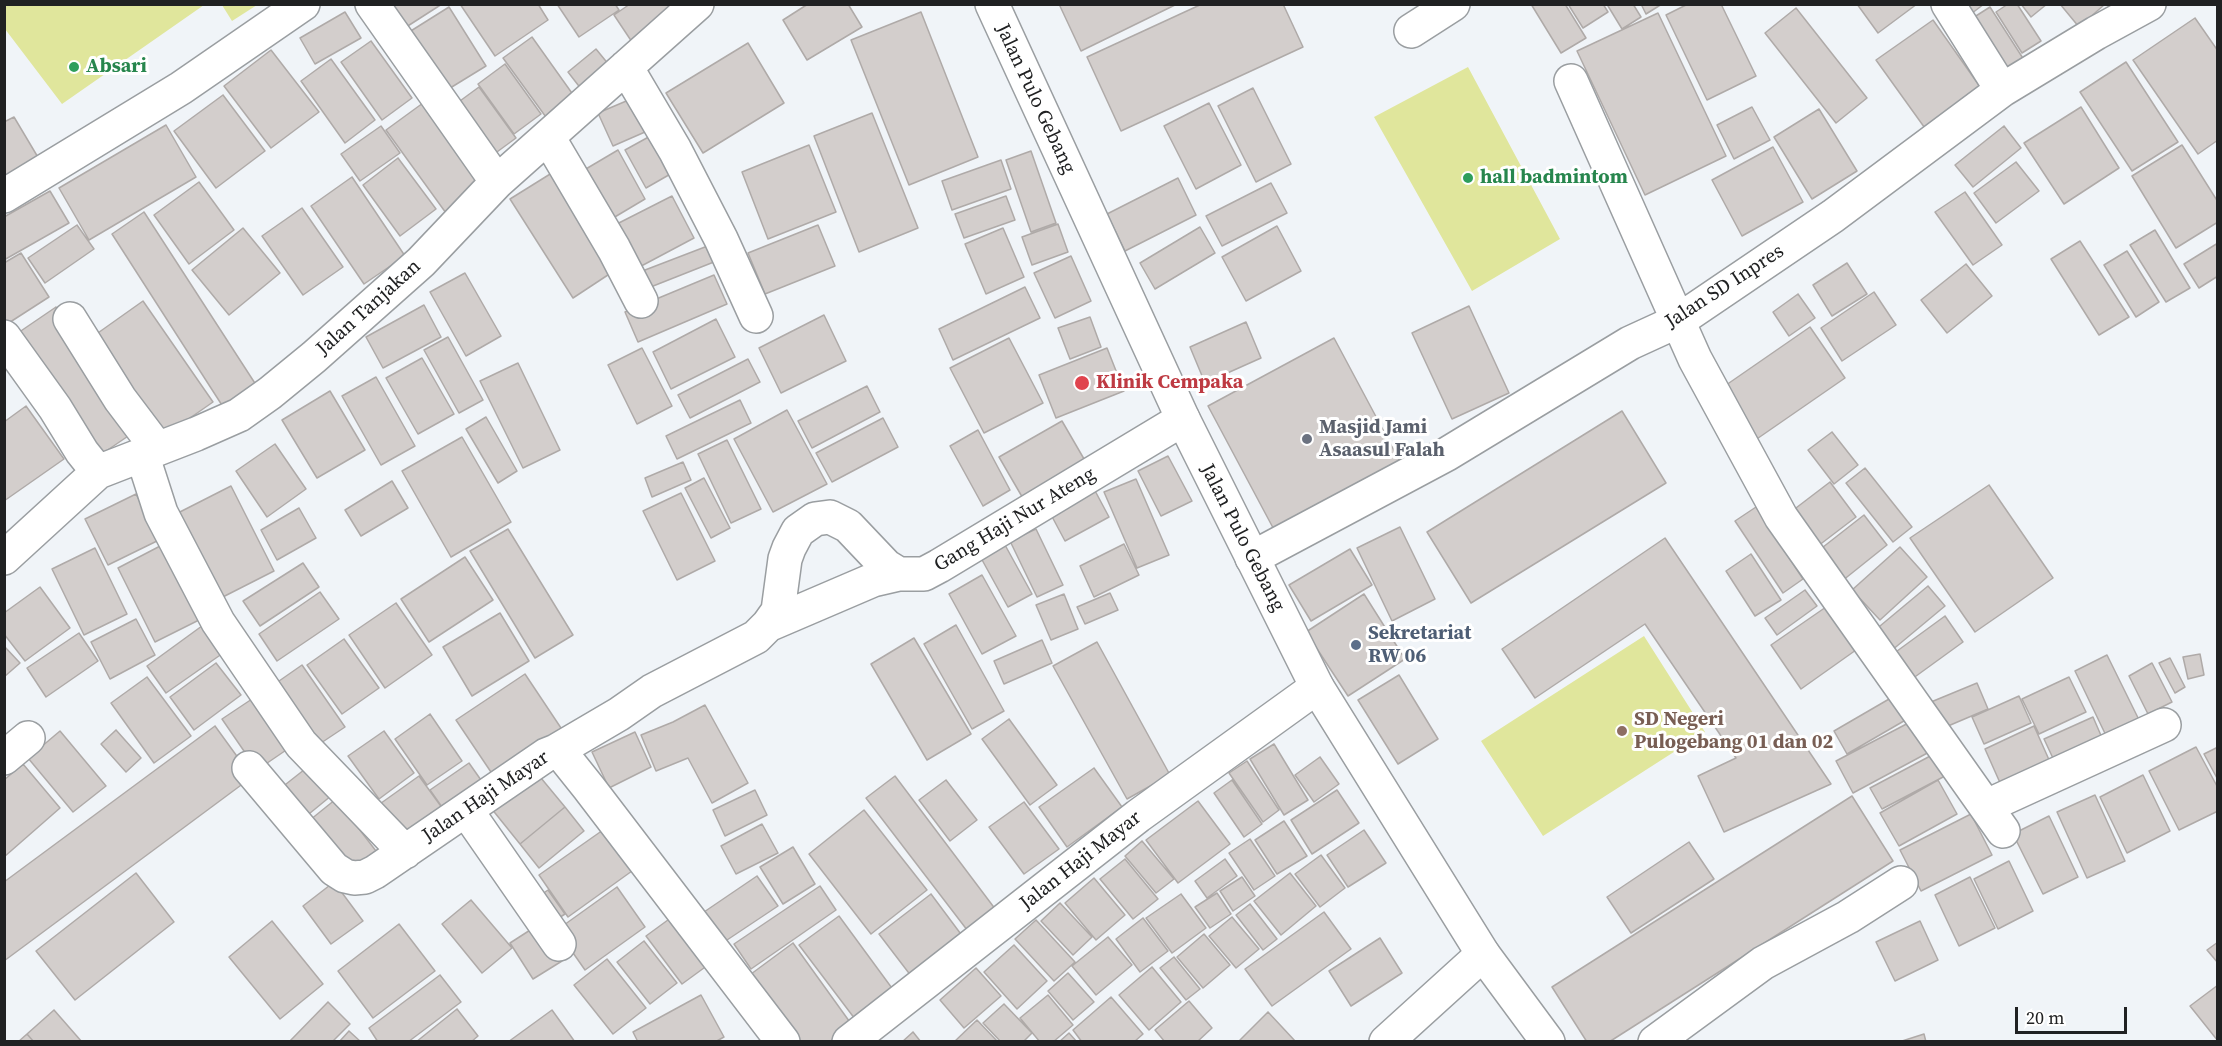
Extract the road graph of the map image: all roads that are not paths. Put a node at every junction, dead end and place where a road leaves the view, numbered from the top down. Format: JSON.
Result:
{"nodes":[{"id":1,"x":303,"y":4,"type":"edge"},
{"id":2,"x":372,"y":4,"type":"edge"},
{"id":3,"x":697,"y":4,"type":"edge"},
{"id":4,"x":992,"y":4,"type":"edge"},
{"id":5,"x":1453,"y":4,"type":"edge"},
{"id":6,"x":1948,"y":4,"type":"edge"},
{"id":7,"x":2149,"y":4,"type":"edge"},
{"id":8,"x":1411,"y":32,"type":"dead end"},
{"id":9,"x":626,"y":67,"type":"junction"},
{"id":10,"x":1571,"y":81,"type":"dead end"},
{"id":11,"x":2002,"y":90,"type":"junction"},
{"id":12,"x":548,"y":137,"type":"junction"},
{"id":13,"x":497,"y":182,"type":"junction"},
{"id":14,"x":4,"y":196,"type":"edge"},
{"id":15,"x":641,"y":301,"type":"dead end"},
{"id":16,"x":756,"y":316,"type":"dead end"},
{"id":17,"x":70,"y":320,"type":"dead end"},
{"id":18,"x":1678,"y":321,"type":"junction"},
{"id":19,"x":4,"y":336,"type":"edge"},
{"id":20,"x":1183,"y":419,"type":"junction"},
{"id":21,"x":150,"y":451,"type":"junction"},
{"id":22,"x":98,"y":472,"type":"junction"},
{"id":23,"x":4,"y":558,"type":"edge"},
{"id":24,"x":1252,"y":558,"type":"junction"},
{"id":25,"x":899,"y":574,"type":"junction"},
{"id":26,"x":768,"y":625,"type":"junction"},
{"id":27,"x":1317,"y":687,"type":"junction"},
{"id":28,"x":2164,"y":725,"type":"dead end"},
{"id":29,"x":556,"y":751,"type":"junction"},
{"id":30,"x":249,"y":768,"type":"dead end"},
{"id":31,"x":466,"y":810,"type":"junction"},
{"id":32,"x":405,"y":852,"type":"junction"},
{"id":33,"x":1901,"y":883,"type":"dead end"},
{"id":34,"x":559,"y":944,"type":"dead end"},
{"id":35,"x":1483,"y":954,"type":"junction"},
{"id":36,"x":783,"y":1041,"type":"edge"},
{"id":37,"x":849,"y":1041,"type":"edge"},
{"id":38,"x":1386,"y":1041,"type":"edge"},
{"id":39,"x":1548,"y":1041,"type":"edge"},
{"id":40,"x":1655,"y":1041,"type":"edge"}],
"edges":[{"from":1,"to":14,"type":"street"},
{"from":2,"to":13,"type":"street"},
{"from":3,"to":9,"type":"street","name":"Jalan Tanjakan"},
{"from":4,"to":20,"type":"street","name":"Jalan Pulo Gebang"},
{"from":5,"to":8,"type":"street"},
{"from":6,"to":11,"type":"street"},
{"from":7,"to":11,"type":"street","name":"Jalan SD Inpres"},
{"from":9,"to":12,"type":"street","name":"Jalan Tanjakan"},
{"from":9,"to":16,"type":"street"},
{"from":10,"to":18,"type":"street"},
{"from":11,"to":18,"type":"street","name":"Jalan SD Inpres"},
{"from":12,"to":13,"type":"street","name":"Jalan Tanjakan"},
{"from":12,"to":15,"type":"street"},
{"from":13,"to":21,"type":"street","name":"Jalan Tanjakan"},
{"from":17,"to":21,"type":"street"},
{"from":18,"to":24,"type":"street","name":"Jalan SD Inpres"},
{"from":18,"to":28,"type":"street"},
{"from":19,"to":22,"type":"street"},
{"from":20,"to":24,"type":"street","name":"Jalan Pulo Gebang"},
{"from":20,"to":25,"type":"street","name":"Gang Haji Nur Ateng"},
{"from":21,"to":22,"type":"street","name":"Jalan Tanjakan"},
{"from":21,"to":32,"type":"street"},
{"from":22,"to":23,"type":"street","name":"Jalan Tanjakan"},
{"from":24,"to":27,"type":"street","name":"Jalan Pulo Gebang"},
{"from":25,"to":26,"type":"street","name":"Gang Haji Nur Ateng"},
{"from":25,"to":26,"type":"street"},
{"from":26,"to":29,"type":"street","name":"Gang Haji Nur Ateng"},
{"from":27,"to":35,"type":"street","name":"Jalan Pulo Gebang"},
{"from":27,"to":37,"type":"street","name":"Jalan Haji Mayar"},
{"from":29,"to":31,"type":"street","name":"Jalan Haji Mayar"},
{"from":29,"to":36,"type":"street","name":"Jalan Haji Mayar"},
{"from":30,"to":32,"type":"street","name":"Jalan Haji Mayar"},
{"from":31,"to":32,"type":"street","name":"Jalan Haji Mayar"},
{"from":31,"to":34,"type":"street"},
{"from":33,"to":40,"type":"street"},
{"from":35,"to":38,"type":"street"},
{"from":35,"to":39,"type":"street","name":"Jalan Pulo Gebang"}]}
